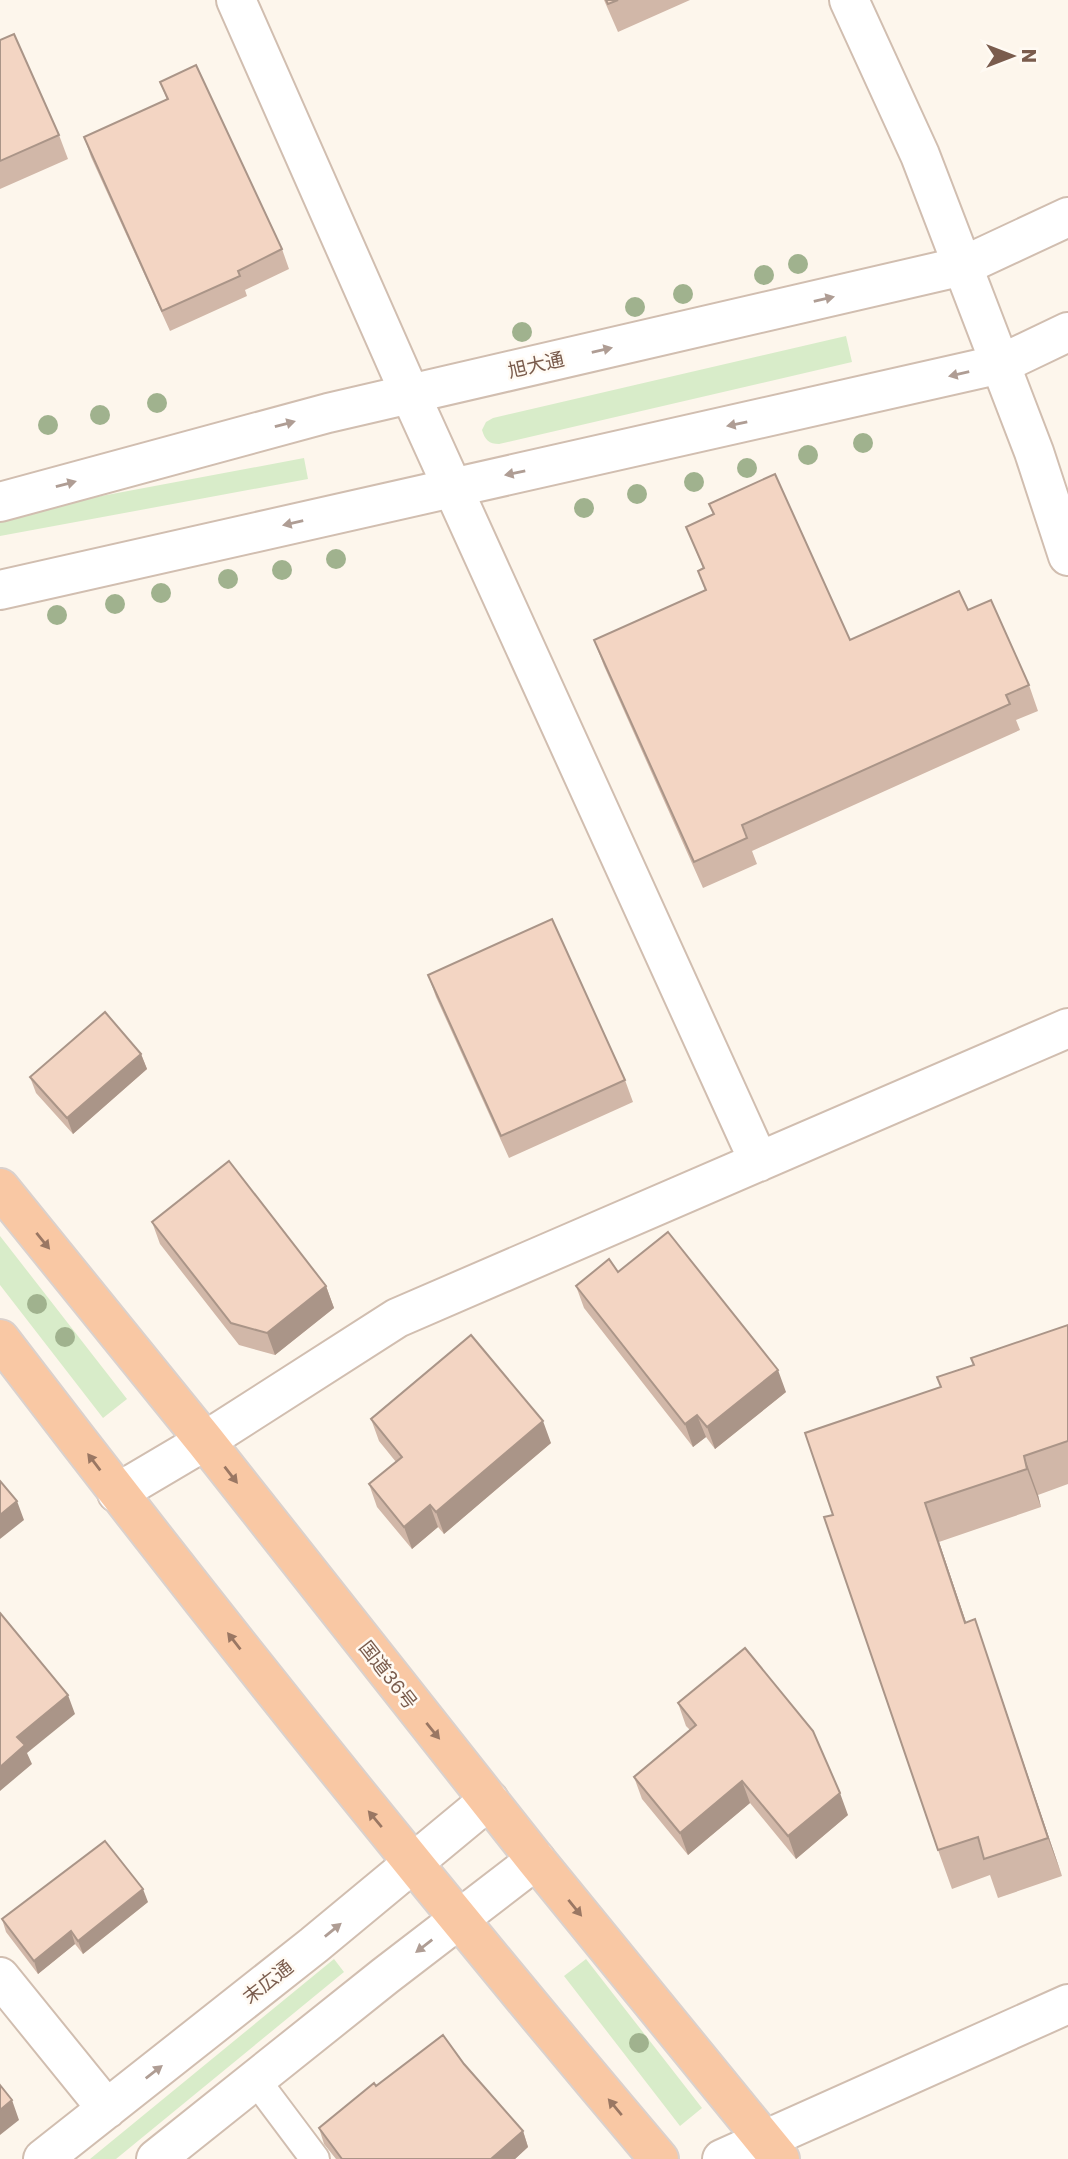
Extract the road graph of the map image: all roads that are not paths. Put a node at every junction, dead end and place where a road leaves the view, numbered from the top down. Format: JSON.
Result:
{"nodes":[{"id":1,"x":236,"y":0,"type":"edge"},
{"id":2,"x":849,"y":0,"type":"edge"},
{"id":3,"x":1068,"y":217,"type":"edge"},
{"id":4,"x":963,"y":266,"type":"junction"},
{"id":5,"x":1068,"y":332,"type":"edge"},
{"id":6,"x":1001,"y":364,"type":"junction"},
{"id":7,"x":410,"y":394,"type":"junction"},
{"id":8,"x":453,"y":486,"type":"junction"},
{"id":9,"x":0,"y":502,"type":"edge"},
{"id":10,"x":1068,"y":556,"type":"edge"},
{"id":11,"x":0,"y":590,"type":"edge"},
{"id":12,"x":1068,"y":1028,"type":"edge"},
{"id":13,"x":759,"y":1162,"type":"junction"},
{"id":14,"x":0,"y":1188,"type":"edge"},
{"id":15,"x":0,"y":1339,"type":"edge"},
{"id":16,"x":205,"y":1441,"type":"junction"},
{"id":17,"x":117,"y":1493,"type":"junction"},
{"id":18,"x":489,"y":1800,"type":"junction"},
{"id":19,"x":536,"y":1860,"type":"junction"},
{"id":20,"x":413,"y":1864,"type":"junction"},
{"id":21,"x":459,"y":1919,"type":"junction"},
{"id":22,"x":0,"y":1977,"type":"edge"},
{"id":23,"x":1068,"y":2004,"type":"edge"},
{"id":24,"x":255,"y":2079,"type":"junction"},
{"id":25,"x":107,"y":2109,"type":"junction"},
{"id":26,"x":772,"y":2149,"type":"edge"},
{"id":27,"x":43,"y":2159,"type":"edge"},
{"id":28,"x":156,"y":2159,"type":"edge"},
{"id":29,"x":315,"y":2159,"type":"edge"},
{"id":30,"x":659,"y":2159,"type":"edge"},
{"id":31,"x":722,"y":2159,"type":"edge"}],
"edges":[{"from":1,"to":7,"type":"street"},
{"from":2,"to":4,"type":"street"},
{"from":3,"to":4,"type":"street","name":"旭大通"},
{"from":4,"to":6,"type":"street"},
{"from":7,"to":4,"type":"street","name":"旭大通","one_way":true},
{"from":5,"to":6,"type":"street"},
{"from":6,"to":8,"type":"street","one_way":true},
{"from":6,"to":10,"type":"street"},
{"from":7,"to":8,"type":"street"},
{"from":9,"to":7,"type":"street","name":"旭大通","one_way":true},
{"from":8,"to":11,"type":"street","one_way":true},
{"from":8,"to":13,"type":"street"},
{"from":12,"to":13,"type":"street"},
{"from":13,"to":16,"type":"street"},
{"from":14,"to":16,"type":"highway","name":"国道36号","one_way":true},
{"from":17,"to":15,"type":"highway","one_way":true},
{"from":16,"to":17,"type":"street"},
{"from":16,"to":18,"type":"highway","name":"国道36号","one_way":true},
{"from":20,"to":17,"type":"highway","one_way":true},
{"from":18,"to":19,"type":"highway","name":"国道36号"},
{"from":18,"to":20,"type":"street","name":"末広通"},
{"from":19,"to":21,"type":"street"},
{"from":19,"to":26,"type":"highway","name":"国道36号","one_way":true},
{"from":20,"to":21,"type":"highway"},
{"from":25,"to":20,"type":"street","name":"末広通","one_way":true},
{"from":21,"to":24,"type":"street","one_way":true},
{"from":30,"to":21,"type":"highway","one_way":true},
{"from":22,"to":25,"type":"street"},
{"from":23,"to":26,"type":"street"},
{"from":24,"to":28,"type":"street"},
{"from":24,"to":29,"type":"lane"},
{"from":25,"to":27,"type":"street","name":"末広通"},
{"from":26,"to":31,"type":"street"}]}
